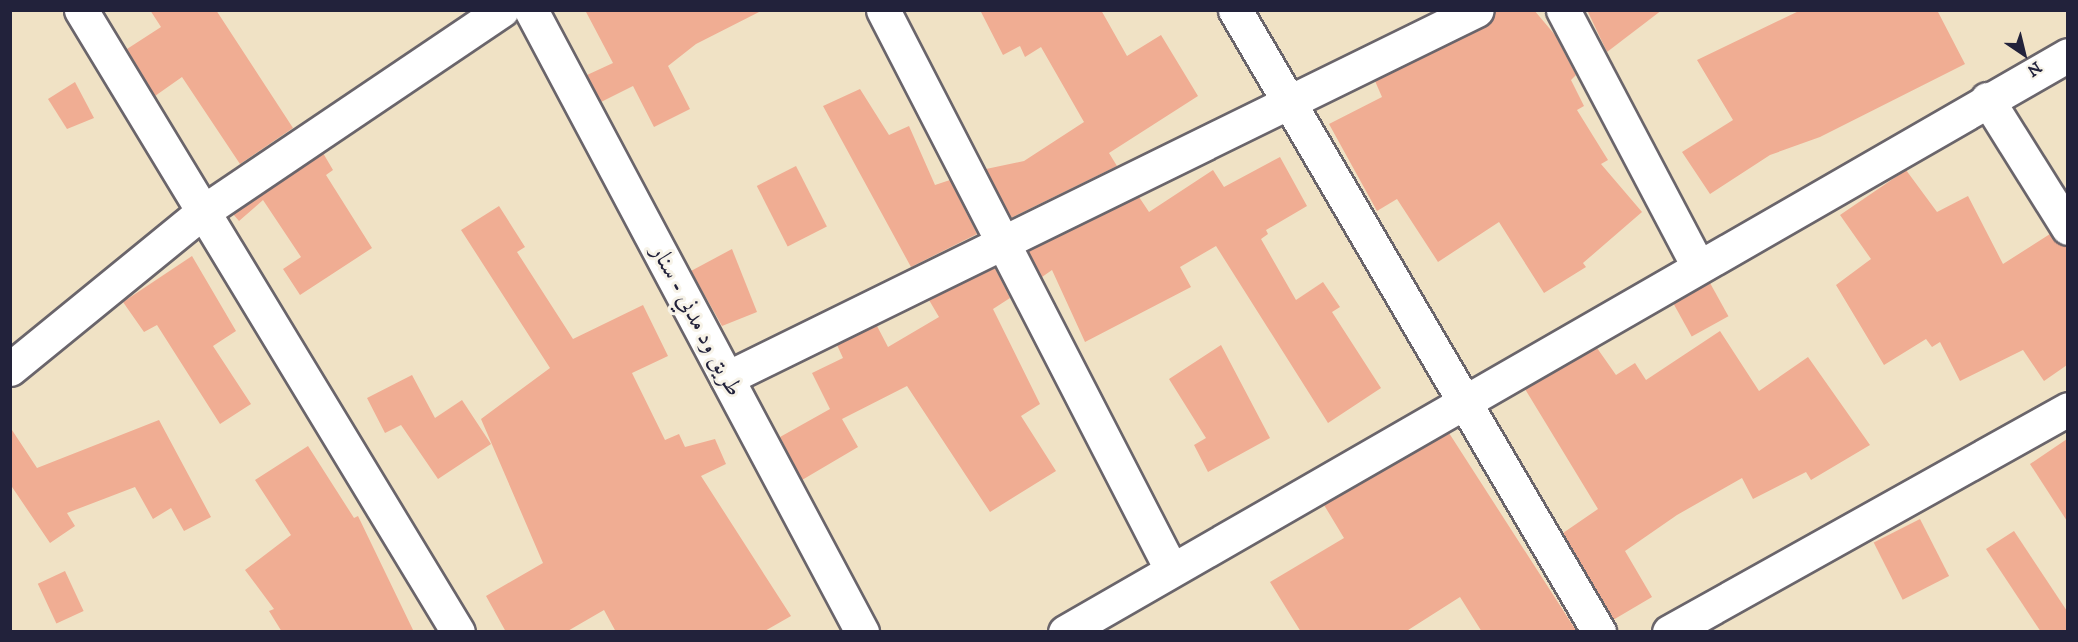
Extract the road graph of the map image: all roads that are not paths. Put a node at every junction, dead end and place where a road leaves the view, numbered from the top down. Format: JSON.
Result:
{"nodes":[{"id":1,"x":81,"y":10,"type":"edge"},
{"id":2,"x":501,"y":10,"type":"edge"},
{"id":3,"x":531,"y":10,"type":"edge"},
{"id":4,"x":883,"y":10,"type":"edge"},
{"id":5,"x":1235,"y":10,"type":"edge"},
{"id":6,"x":1477,"y":10,"type":"edge"},
{"id":7,"x":1563,"y":10,"type":"edge"},
{"id":8,"x":2067,"y":55,"type":"edge"},
{"id":9,"x":1987,"y":99,"type":"junction"},
{"id":10,"x":1286,"y":104,"type":"junction"},
{"id":11,"x":201,"y":213,"type":"junction"},
{"id":12,"x":2067,"y":228,"type":"edge"},
{"id":13,"x":1004,"y":241,"type":"junction"},
{"id":14,"x":1697,"y":264,"type":"junction"},
{"id":15,"x":10,"y":369,"type":"edge"},
{"id":16,"x":727,"y":378,"type":"junction"},
{"id":17,"x":1460,"y":401,"type":"junction"},
{"id":18,"x":2067,"y":410,"type":"edge"},
{"id":19,"x":1171,"y":569,"type":"junction"},
{"id":20,"x":458,"y":632,"type":"edge"},
{"id":21,"x":862,"y":632,"type":"edge"},
{"id":22,"x":1065,"y":632,"type":"edge"},
{"id":23,"x":1599,"y":632,"type":"edge"},
{"id":24,"x":1670,"y":632,"type":"edge"}],
"edges":[{"from":1,"to":11,"type":"street"},
{"from":2,"to":11,"type":"street"},
{"from":3,"to":16,"type":"street","name":"طريق ود مدني - سنار"},
{"from":4,"to":13,"type":"street"},
{"from":5,"to":10,"type":"street"},
{"from":6,"to":10,"type":"street"},
{"from":7,"to":14,"type":"street"},
{"from":8,"to":9,"type":"street"},
{"from":9,"to":12,"type":"street"},
{"from":9,"to":14,"type":"street"},
{"from":10,"to":13,"type":"street"},
{"from":10,"to":17,"type":"street"},
{"from":11,"to":15,"type":"street"},
{"from":11,"to":20,"type":"street"},
{"from":13,"to":16,"type":"street"},
{"from":13,"to":19,"type":"street"},
{"from":14,"to":17,"type":"street"},
{"from":16,"to":21,"type":"street","name":"طريق ود مدني - سنار"},
{"from":17,"to":19,"type":"street"},
{"from":17,"to":23,"type":"street"},
{"from":18,"to":24,"type":"street"},
{"from":19,"to":22,"type":"street"}]}
